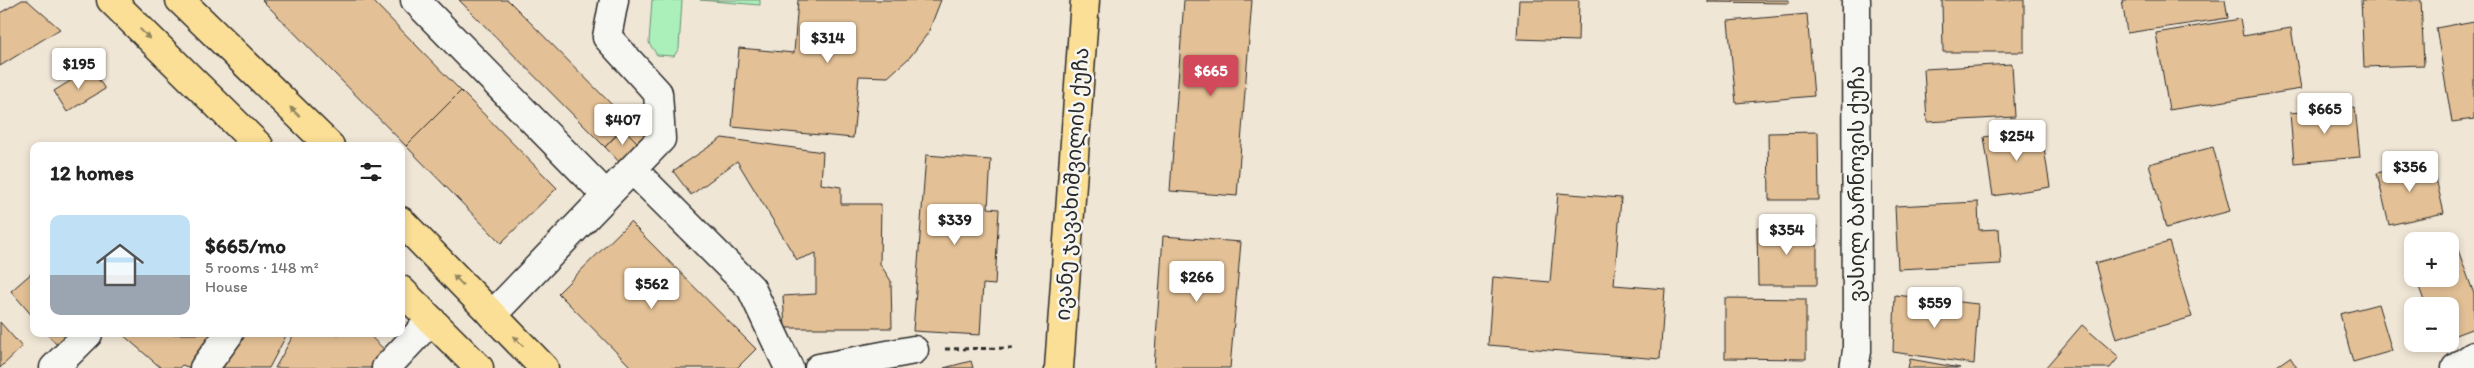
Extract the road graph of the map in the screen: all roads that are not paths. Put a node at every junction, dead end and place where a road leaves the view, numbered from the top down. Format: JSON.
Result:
{"nodes":[{"id":1,"x":111,"y":0,"type":"edge"},
{"id":2,"x":180,"y":0,"type":"edge"},
{"id":3,"x":415,"y":0,"type":"edge"},
{"id":4,"x":614,"y":0,"type":"edge"},
{"id":5,"x":1085,"y":0,"type":"edge"},
{"id":6,"x":1856,"y":0,"type":"edge"},
{"id":7,"x":256,"y":142,"type":"edge"},
{"id":8,"x":326,"y":142,"type":"edge"},
{"id":9,"x":632,"y":168,"type":"junction"},
{"id":10,"x":606,"y":195,"type":"junction"},
{"id":11,"x":405,"y":225,"type":"edge"},
{"id":12,"x":405,"y":294,"type":"edge"},
{"id":13,"x":492,"y":315,"type":"junction"},
{"id":14,"x":431,"y":320,"type":"junction"},
{"id":15,"x":85,"y":337,"type":"edge"},
{"id":16,"x":227,"y":337,"type":"edge"},
{"id":17,"x":914,"y":350,"type":"road end"},
{"id":18,"x":2474,"y":356,"type":"edge"},
{"id":19,"x":54,"y":368,"type":"edge"},
{"id":20,"x":204,"y":368,"type":"edge"},
{"id":21,"x":386,"y":368,"type":"edge"},
{"id":22,"x":479,"y":368,"type":"edge"},
{"id":23,"x":544,"y":368,"type":"edge"},
{"id":24,"x":790,"y":368,"type":"edge"},
{"id":25,"x":819,"y":368,"type":"edge"},
{"id":26,"x":1059,"y":368,"type":"edge"},
{"id":27,"x":1854,"y":368,"type":"edge"},
{"id":28,"x":2456,"y":368,"type":"edge"}],
"edges":[{"from":1,"to":7,"type":"main road","one_way":true},
{"from":8,"to":2,"type":"main road","one_way":true},
{"from":3,"to":10,"type":"street"},
{"from":4,"to":9,"type":"street"},
{"from":5,"to":26,"type":"main road","name":"ივანე ჯავახიშვილის ქუჩა"},
{"from":6,"to":27,"type":"street","name":"ვასილ ბარნოვის ქუჩა"},
{"from":9,"to":10,"type":"street"},
{"from":9,"to":24,"type":"street"},
{"from":10,"to":13,"type":"street"},
{"from":13,"to":11,"type":"main road","one_way":true},
{"from":12,"to":14,"type":"main road"},
{"from":23,"to":13,"type":"main road","one_way":true},
{"from":14,"to":21,"type":"street"},
{"from":14,"to":22,"type":"main road"},
{"from":15,"to":19,"type":"street"},
{"from":16,"to":20,"type":"street"},
{"from":17,"to":25,"type":"street"},
{"from":18,"to":28,"type":"street"}]}
